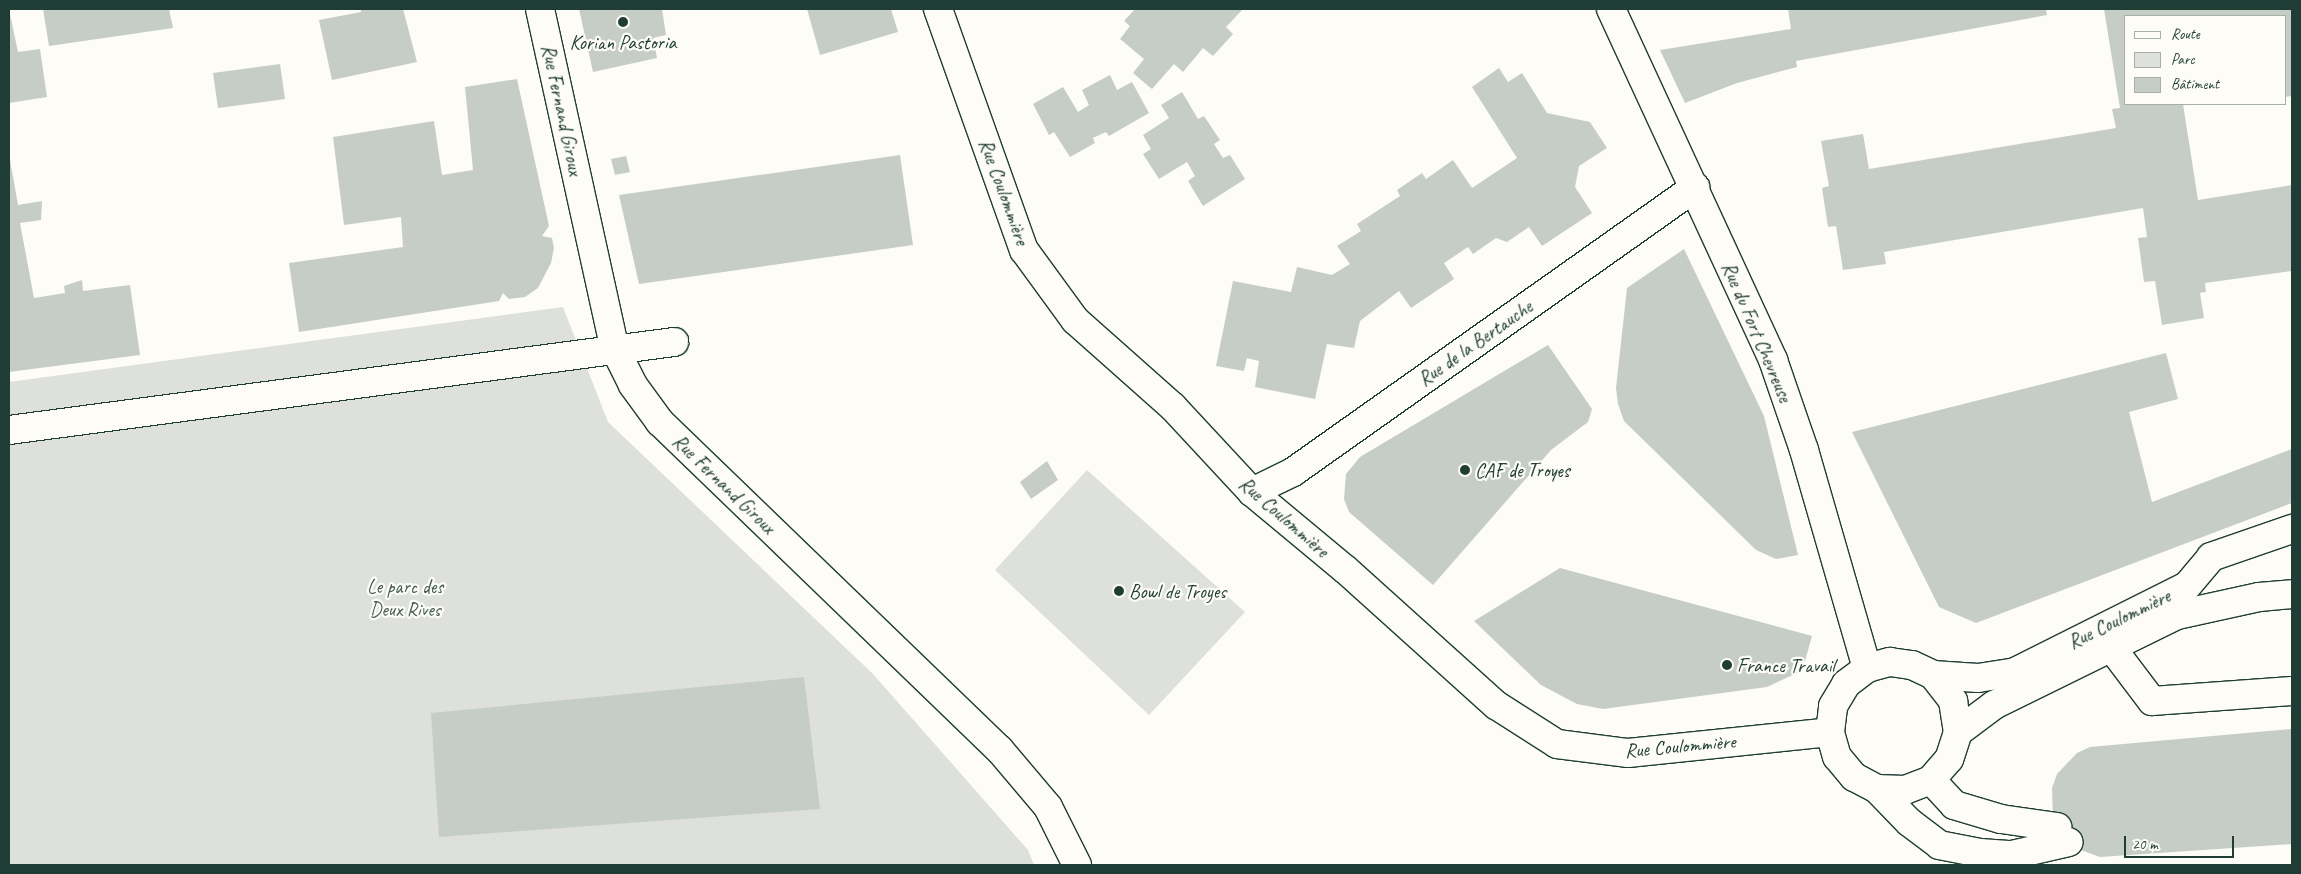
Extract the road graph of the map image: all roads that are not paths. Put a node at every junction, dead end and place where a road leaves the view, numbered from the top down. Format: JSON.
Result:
{"nodes":[{"id":1,"x":540,"y":9,"type":"edge"},
{"id":2,"x":938,"y":9,"type":"edge"},
{"id":3,"x":1611,"y":9,"type":"edge"},
{"id":4,"x":1696,"y":188,"type":"junction"},
{"id":5,"x":674,"y":342,"type":"dead end"},
{"id":6,"x":615,"y":349,"type":"junction"},
{"id":7,"x":9,"y":430,"type":"edge"},
{"id":8,"x":1252,"y":492,"type":"junction"},
{"id":9,"x":2292,"y":529,"type":"edge"},
{"id":10,"x":2292,"y":594,"type":"edge"},
{"id":11,"x":2112,"y":640,"type":"junction"},
{"id":12,"x":1867,"y":668,"type":"junction"},
{"id":13,"x":1933,"y":675,"type":"junction"},
{"id":14,"x":2292,"y":690,"type":"edge"},
{"id":15,"x":1830,"y":732,"type":"junction"},
{"id":16,"x":1958,"y":732,"type":"junction"},
{"id":17,"x":1930,"y":780,"type":"junction"},
{"id":18,"x":1877,"y":789,"type":"junction"},
{"id":19,"x":1077,"y":865,"type":"edge"}],
"edges":[{"from":1,"to":6,"type":"street","name":"Rue Fernand Giroux"},
{"from":2,"to":8,"type":"street","name":"Rue Coulommière"},
{"from":3,"to":4,"type":"street","name":"Rue du Fort Chevreuse"},
{"from":4,"to":8,"type":"street","name":"Rue de la Bertauche"},
{"from":4,"to":12,"type":"street","name":"Rue du Fort Chevreuse"},
{"from":5,"to":6,"type":"street"},
{"from":6,"to":7,"type":"street"},
{"from":6,"to":19,"type":"street","name":"Rue Fernand Giroux"},
{"from":8,"to":15,"type":"street","name":"Rue Coulommière"},
{"from":9,"to":11,"type":"street","name":"Rue Coulommière"},
{"from":10,"to":11,"type":"street"},
{"from":11,"to":13,"type":"street","name":"Rue Coulommière"},
{"from":11,"to":14,"type":"street"},
{"from":11,"to":16,"type":"street"},
{"from":12,"to":13,"type":"street"},
{"from":12,"to":15,"type":"street"},
{"from":13,"to":16,"type":"street"},
{"from":15,"to":18,"type":"street"},
{"from":16,"to":17,"type":"street"},
{"from":17,"to":18,"type":"street"},
{"from":17,"to":18,"type":"street"}]}
